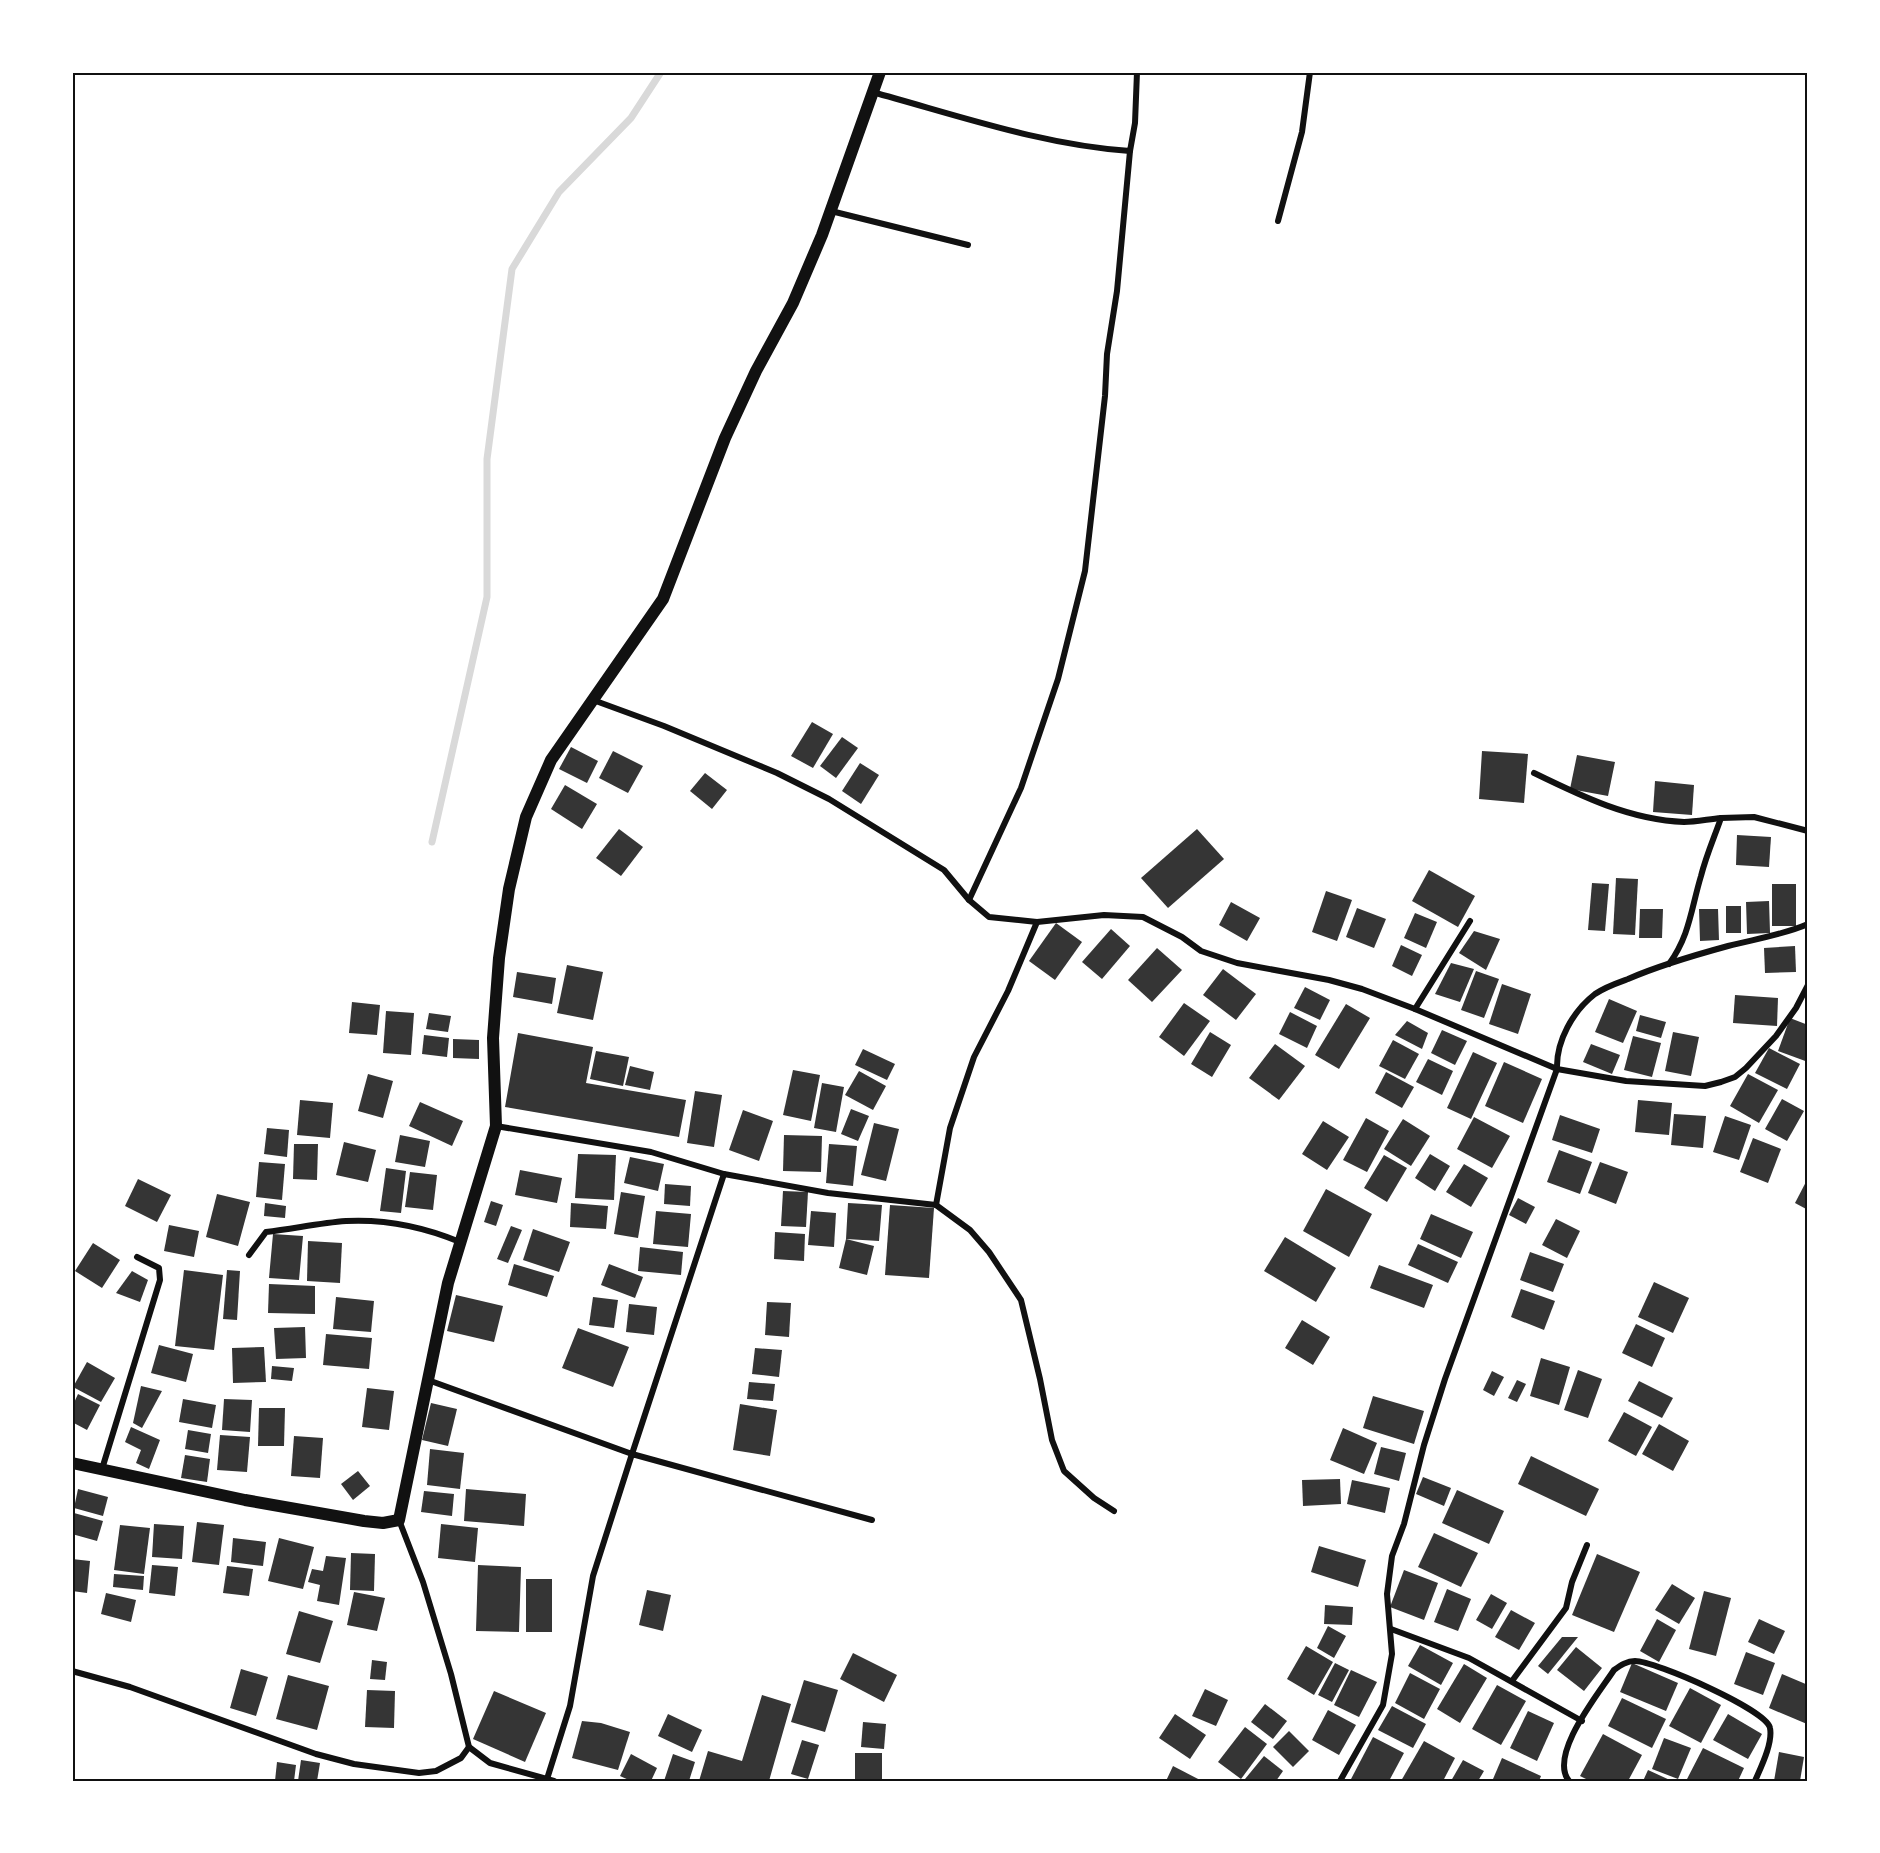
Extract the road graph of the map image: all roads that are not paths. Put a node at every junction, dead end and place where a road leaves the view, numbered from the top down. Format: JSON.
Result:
{"nodes":[{"id":1,"x":880,"y":72,"type":"edge"},
{"id":2,"x":1137,"y":72,"type":"edge"},
{"id":3,"x":1310,"y":72,"type":"edge"},
{"id":4,"x":871,"y":92,"type":"junction"},
{"id":5,"x":1130,"y":151,"type":"junction"},
{"id":6,"x":831,"y":211,"type":"junction"},
{"id":7,"x":1278,"y":221,"type":"dead end"},
{"id":8,"x":968,"y":246,"type":"dead end"},
{"id":9,"x":593,"y":700,"type":"junction"},
{"id":10,"x":1534,"y":773,"type":"dead end"},
{"id":11,"x":1721,"y":818,"type":"junction"},
{"id":12,"x":1808,"y":831,"type":"edge"},
{"id":13,"x":969,"y":900,"type":"junction"},
{"id":14,"x":1470,"y":921,"type":"dead end"},
{"id":15,"x":1037,"y":922,"type":"junction"},
{"id":16,"x":1808,"y":924,"type":"edge"},
{"id":17,"x":1669,"y":964,"type":"junction"},
{"id":18,"x":1808,"y":986,"type":"edge"},
{"id":19,"x":1415,"y":1009,"type":"junction"},
{"id":20,"x":1557,"y":1069,"type":"junction"},
{"id":21,"x":496,"y":1126,"type":"junction"},
{"id":22,"x":724,"y":1174,"type":"junction"},
{"id":23,"x":936,"y":1205,"type":"junction"},
{"id":24,"x":460,"y":1242,"type":"junction"},
{"id":25,"x":249,"y":1255,"type":"dead end"},
{"id":26,"x":137,"y":1257,"type":"dead end"},
{"id":27,"x":428,"y":1380,"type":"junction"},
{"id":28,"x":632,"y":1454,"type":"junction"},
{"id":29,"x":72,"y":1463,"type":"edge"},
{"id":30,"x":102,"y":1469,"type":"junction"},
{"id":31,"x":1114,"y":1511,"type":"dead end"},
{"id":32,"x":399,"y":1520,"type":"junction"},
{"id":33,"x":872,"y":1520,"type":"dead end"},
{"id":34,"x":1587,"y":1545,"type":"dead end"},
{"id":35,"x":1391,"y":1629,"type":"junction"},
{"id":36,"x":72,"y":1671,"type":"edge"},
{"id":37,"x":1512,"y":1682,"type":"junction"},
{"id":38,"x":1581,"y":1720,"type":"junction"},
{"id":39,"x":469,"y":1747,"type":"junction"},
{"id":40,"x":547,"y":1779,"type":"junction"},
{"id":41,"x":554,"y":1781,"type":"edge"},
{"id":42,"x":1340,"y":1781,"type":"edge"},
{"id":43,"x":1569,"y":1781,"type":"edge"},
{"id":44,"x":1755,"y":1781,"type":"edge"}],
"edges":[{"from":1,"to":4,"type":"main road"},
{"from":2,"to":5,"type":"street"},
{"from":3,"to":7,"type":"street"},
{"from":4,"to":5,"type":"street"},
{"from":4,"to":6,"type":"main road"},
{"from":5,"to":13,"type":"street"},
{"from":6,"to":8,"type":"street"},
{"from":6,"to":9,"type":"main road"},
{"from":9,"to":13,"type":"street"},
{"from":9,"to":21,"type":"main road"},
{"from":10,"to":11,"type":"street"},
{"from":11,"to":12,"type":"street"},
{"from":11,"to":17,"type":"street"},
{"from":13,"to":15,"type":"street"},
{"from":14,"to":19,"type":"street"},
{"from":15,"to":19,"type":"street"},
{"from":15,"to":23,"type":"street"},
{"from":16,"to":17,"type":"street"},
{"from":17,"to":20,"type":"street"},
{"from":18,"to":20,"type":"street"},
{"from":19,"to":20,"type":"street"},
{"from":20,"to":35,"type":"street"},
{"from":21,"to":22,"type":"street"},
{"from":21,"to":24,"type":"main road"},
{"from":22,"to":23,"type":"street"},
{"from":22,"to":28,"type":"street"},
{"from":23,"to":31,"type":"street"},
{"from":24,"to":25,"type":"street"},
{"from":24,"to":27,"type":"main road"},
{"from":26,"to":30,"type":"street"},
{"from":27,"to":28,"type":"street"},
{"from":27,"to":32,"type":"main road"},
{"from":28,"to":33,"type":"street"},
{"from":28,"to":40,"type":"street"},
{"from":29,"to":30,"type":"main road"},
{"from":30,"to":32,"type":"main road"},
{"from":32,"to":39,"type":"street"},
{"from":34,"to":37,"type":"street"},
{"from":35,"to":37,"type":"street"},
{"from":35,"to":42,"type":"street"},
{"from":36,"to":39,"type":"street"},
{"from":37,"to":38,"type":"street"},
{"from":38,"to":43,"type":"street"},
{"from":38,"to":44,"type":"street"},
{"from":39,"to":40,"type":"street"},
{"from":40,"to":41,"type":"street"}]}
